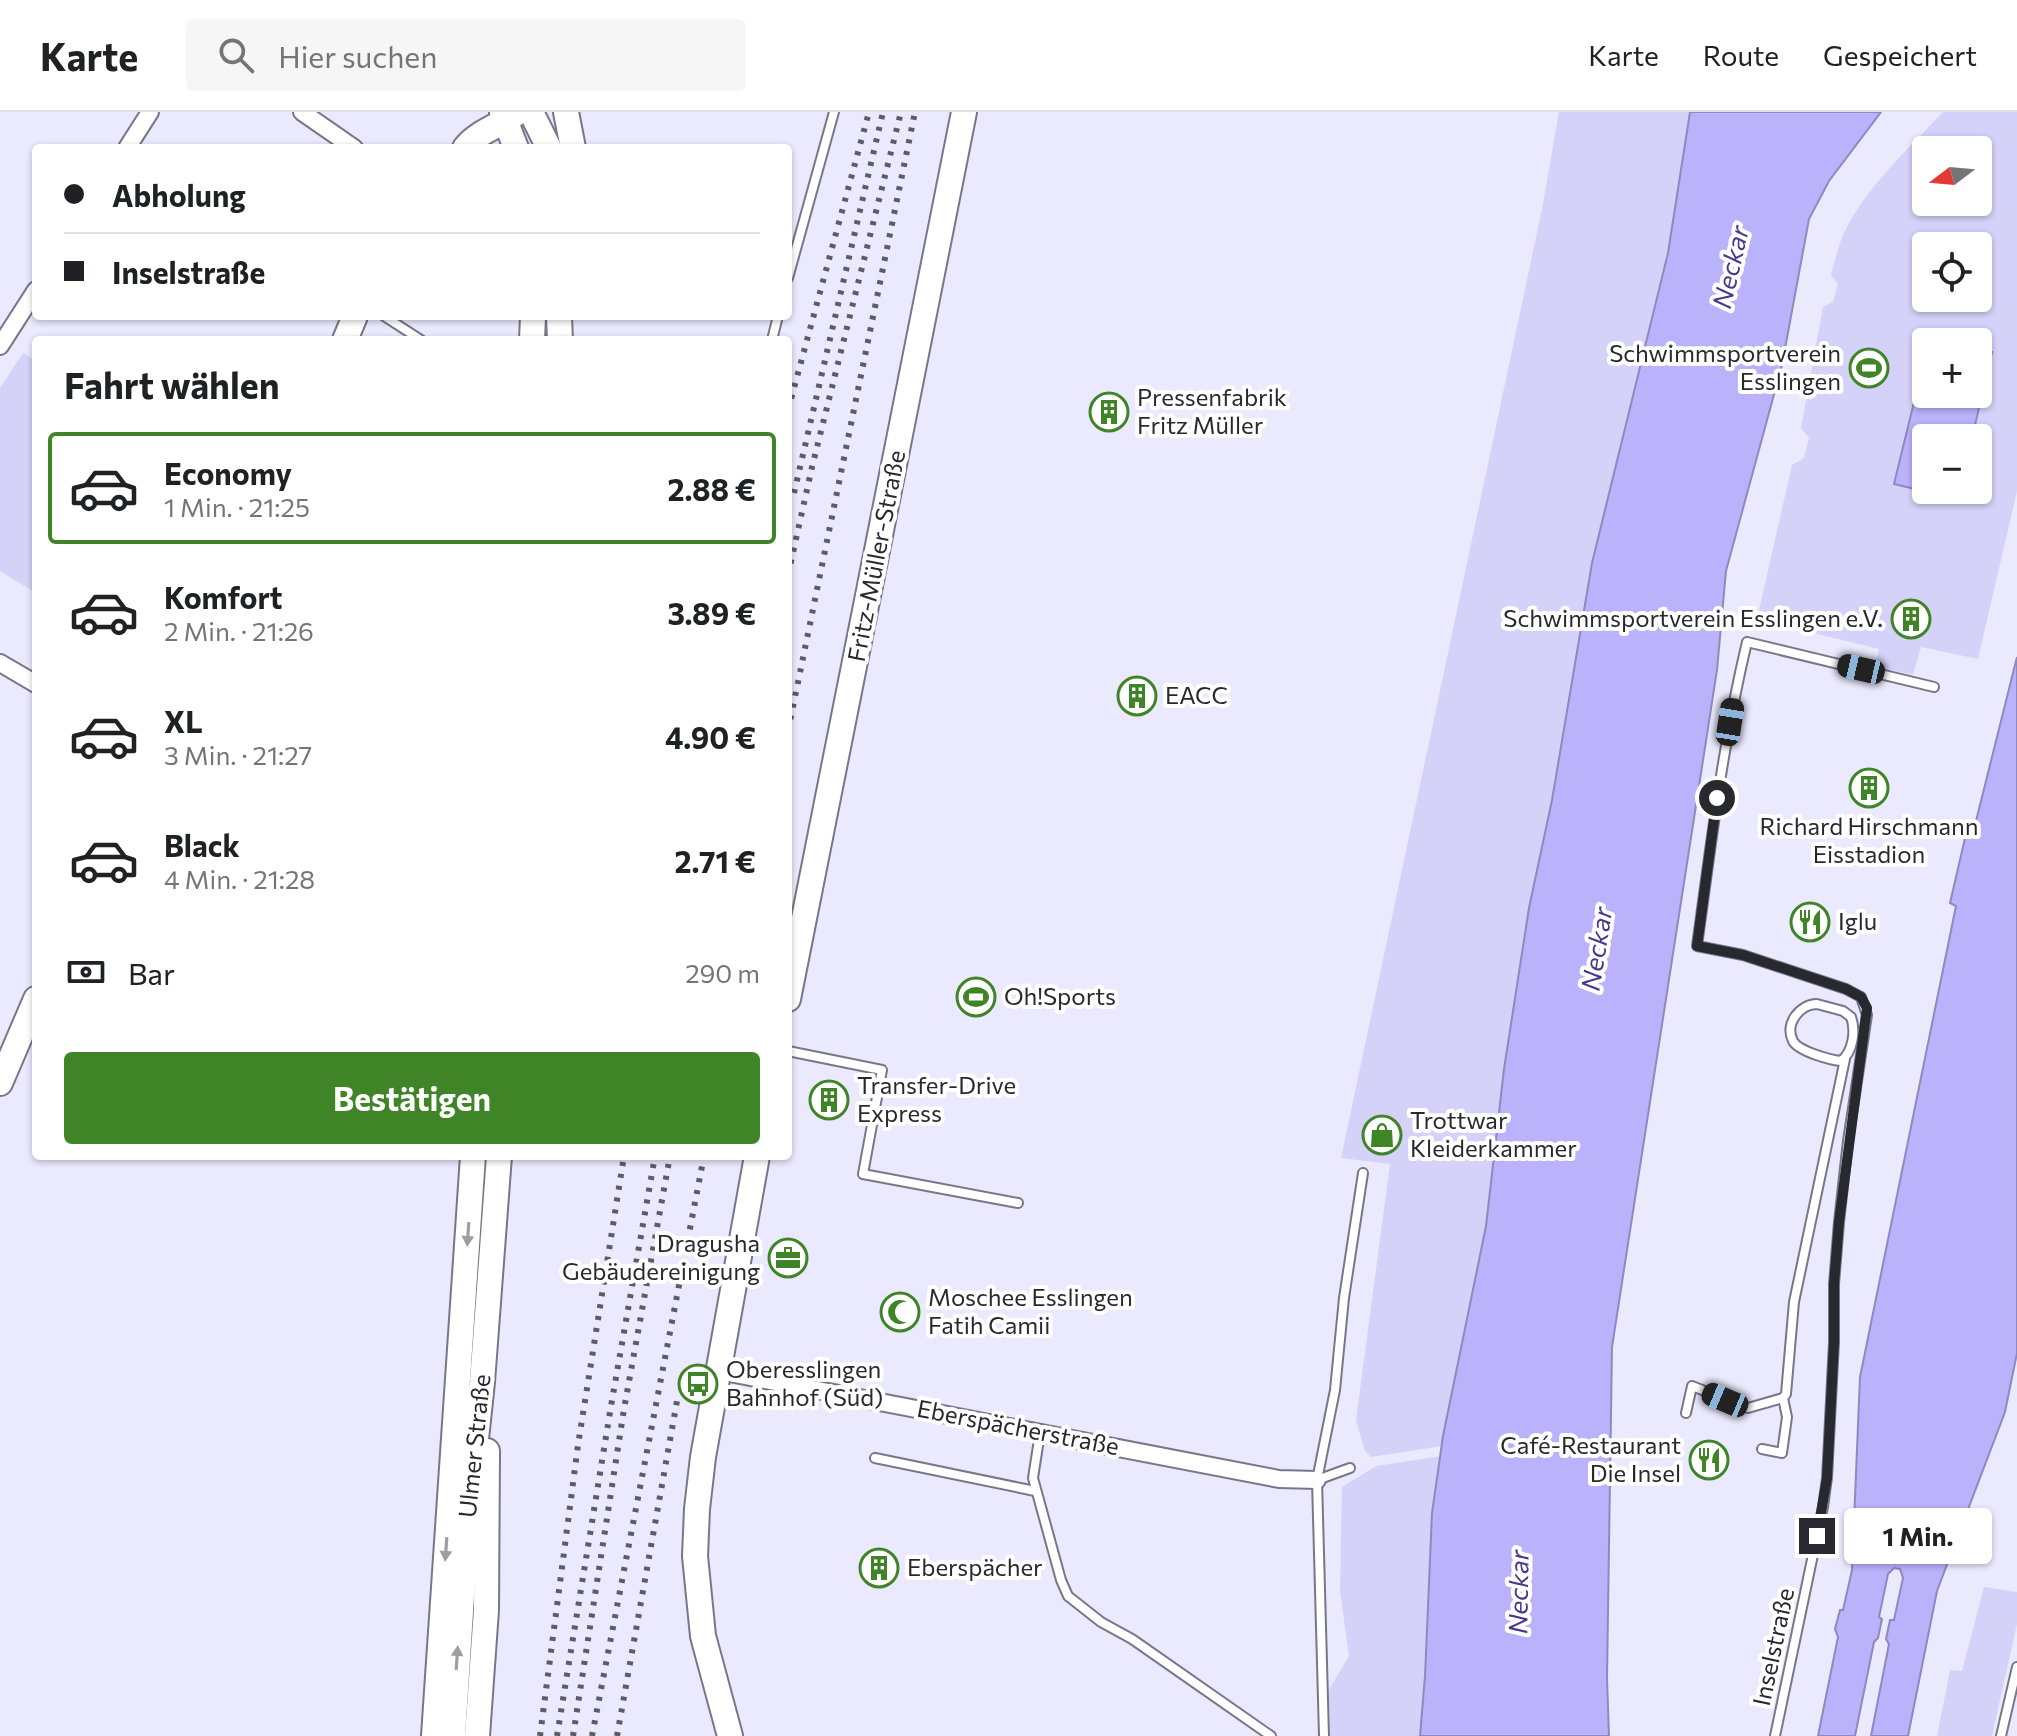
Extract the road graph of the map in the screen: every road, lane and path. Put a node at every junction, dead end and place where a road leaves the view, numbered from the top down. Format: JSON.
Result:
{"nodes":[{"id":1,"x":150,"y":112,"type":"edge"},
{"id":2,"x":302,"y":112,"type":"edge"},
{"id":3,"x":531,"y":112,"type":"edge"},
{"id":4,"x":566,"y":112,"type":"edge"},
{"id":5,"x":834,"y":112,"type":"edge"},
{"id":6,"x":964,"y":112,"type":"edge"},
{"id":7,"x":509,"y":115,"type":"edge"},
{"id":8,"x":130,"y":144,"type":"edge"},
{"id":9,"x":348,"y":144,"type":"edge"},
{"id":10,"x":469,"y":144,"type":"edge"},
{"id":11,"x":496,"y":144,"type":"edge"},
{"id":12,"x":515,"y":144,"type":"edge"},
{"id":13,"x":547,"y":144,"type":"edge"},
{"id":14,"x":572,"y":144,"type":"edge"},
{"id":15,"x":792,"y":264,"type":"edge"},
{"id":16,"x":32,"y":296,"type":"edge"},
{"id":17,"x":390,"y":320,"type":"edge"},
{"id":18,"x":415,"y":336,"type":"edge"},
{"id":19,"x":0,"y":346,"type":"edge"},
{"id":20,"x":0,"y":663,"type":"edge"},
{"id":21,"x":32,"y":682,"type":"edge"},
{"id":22,"x":1934,"y":687,"type":"dead end"},
{"id":23,"x":792,"y":979,"type":"edge"},
{"id":24,"x":32,"y":1008,"type":"edge"},
{"id":25,"x":792,"y":1052,"type":"edge"},
{"id":26,"x":1861,"y":1053,"type":"junction"},
{"id":27,"x":1847,"y":1055,"type":"junction"},
{"id":28,"x":2,"y":1075,"type":"edge"},
{"id":29,"x":473,"y":1160,"type":"edge"},
{"id":30,"x":499,"y":1160,"type":"edge"},
{"id":31,"x":756,"y":1160,"type":"edge"},
{"id":32,"x":1363,"y":1173,"type":"dead end"},
{"id":33,"x":1018,"y":1203,"type":"dead end"},
{"id":34,"x":718,"y":1376,"type":"junction"},
{"id":35,"x":482,"y":1382,"type":"junction"},
{"id":36,"x":1783,"y":1398,"type":"junction"},
{"id":37,"x":1686,"y":1413,"type":"dead end"},
{"id":38,"x":1040,"y":1432,"type":"junction"},
{"id":39,"x":1762,"y":1449,"type":"dead end"},
{"id":40,"x":875,"y":1458,"type":"dead end"},
{"id":41,"x":1350,"y":1468,"type":"dead end"},
{"id":42,"x":1317,"y":1480,"type":"junction"},
{"id":43,"x":1035,"y":1491,"type":"junction"},
{"id":44,"x":2017,"y":1667,"type":"edge"},
{"id":45,"x":434,"y":1736,"type":"edge"},
{"id":46,"x":453,"y":1736,"type":"edge"},
{"id":47,"x":477,"y":1736,"type":"edge"},
{"id":48,"x":730,"y":1736,"type":"edge"},
{"id":49,"x":1271,"y":1736,"type":"edge"},
{"id":50,"x":1324,"y":1736,"type":"edge"},
{"id":51,"x":1775,"y":1736,"type":"edge"},
{"id":52,"x":2001,"y":1736,"type":"edge"}],
"edges":[{"from":1,"to":8,"type":"street"},
{"from":2,"to":9,"type":"street"},
{"from":3,"to":13,"type":"street"},
{"from":4,"to":14,"type":"street"},
{"from":5,"to":15,"type":"lane"},
{"from":6,"to":23,"type":"street","name":"Fritz-Müller-Straße"},
{"from":7,"to":10,"type":"street"},
{"from":7,"to":11,"type":"street"},
{"from":7,"to":12,"type":"street"},
{"from":16,"to":19,"type":"street"},
{"from":17,"to":18,"type":"lane"},
{"from":20,"to":21,"type":"street"},
{"from":22,"to":26,"type":"lane","name":"Inselstraße"},
{"from":24,"to":28,"type":"street"},
{"from":25,"to":33,"type":"lane"},
{"from":26,"to":27,"type":"lane"},
{"from":26,"to":51,"type":"lane","name":"Inselstraße"},
{"from":27,"to":27,"type":"lane"},
{"from":27,"to":36,"type":"lane"},
{"from":29,"to":45,"type":"street","name":"Ulmer Straße","one_way":true},
{"from":30,"to":35,"type":"street","name":"Ulmer Straße"},
{"from":31,"to":34,"type":"street"},
{"from":32,"to":42,"type":"lane"},
{"from":34,"to":38,"type":"street","name":"Eberspächerstraße"},
{"from":34,"to":48,"type":"street"},
{"from":46,"to":35,"type":"street","name":"Ulmer Straße","one_way":true},
{"from":35,"to":47,"type":"street"},
{"from":36,"to":37,"type":"lane"},
{"from":36,"to":39,"type":"lane"},
{"from":38,"to":42,"type":"street","name":"Eberspächerstraße"},
{"from":38,"to":43,"type":"lane"},
{"from":40,"to":43,"type":"lane"},
{"from":41,"to":42,"type":"lane"},
{"from":42,"to":50,"type":"lane"},
{"from":43,"to":49,"type":"lane"},
{"from":44,"to":52,"type":"lane"}]}
